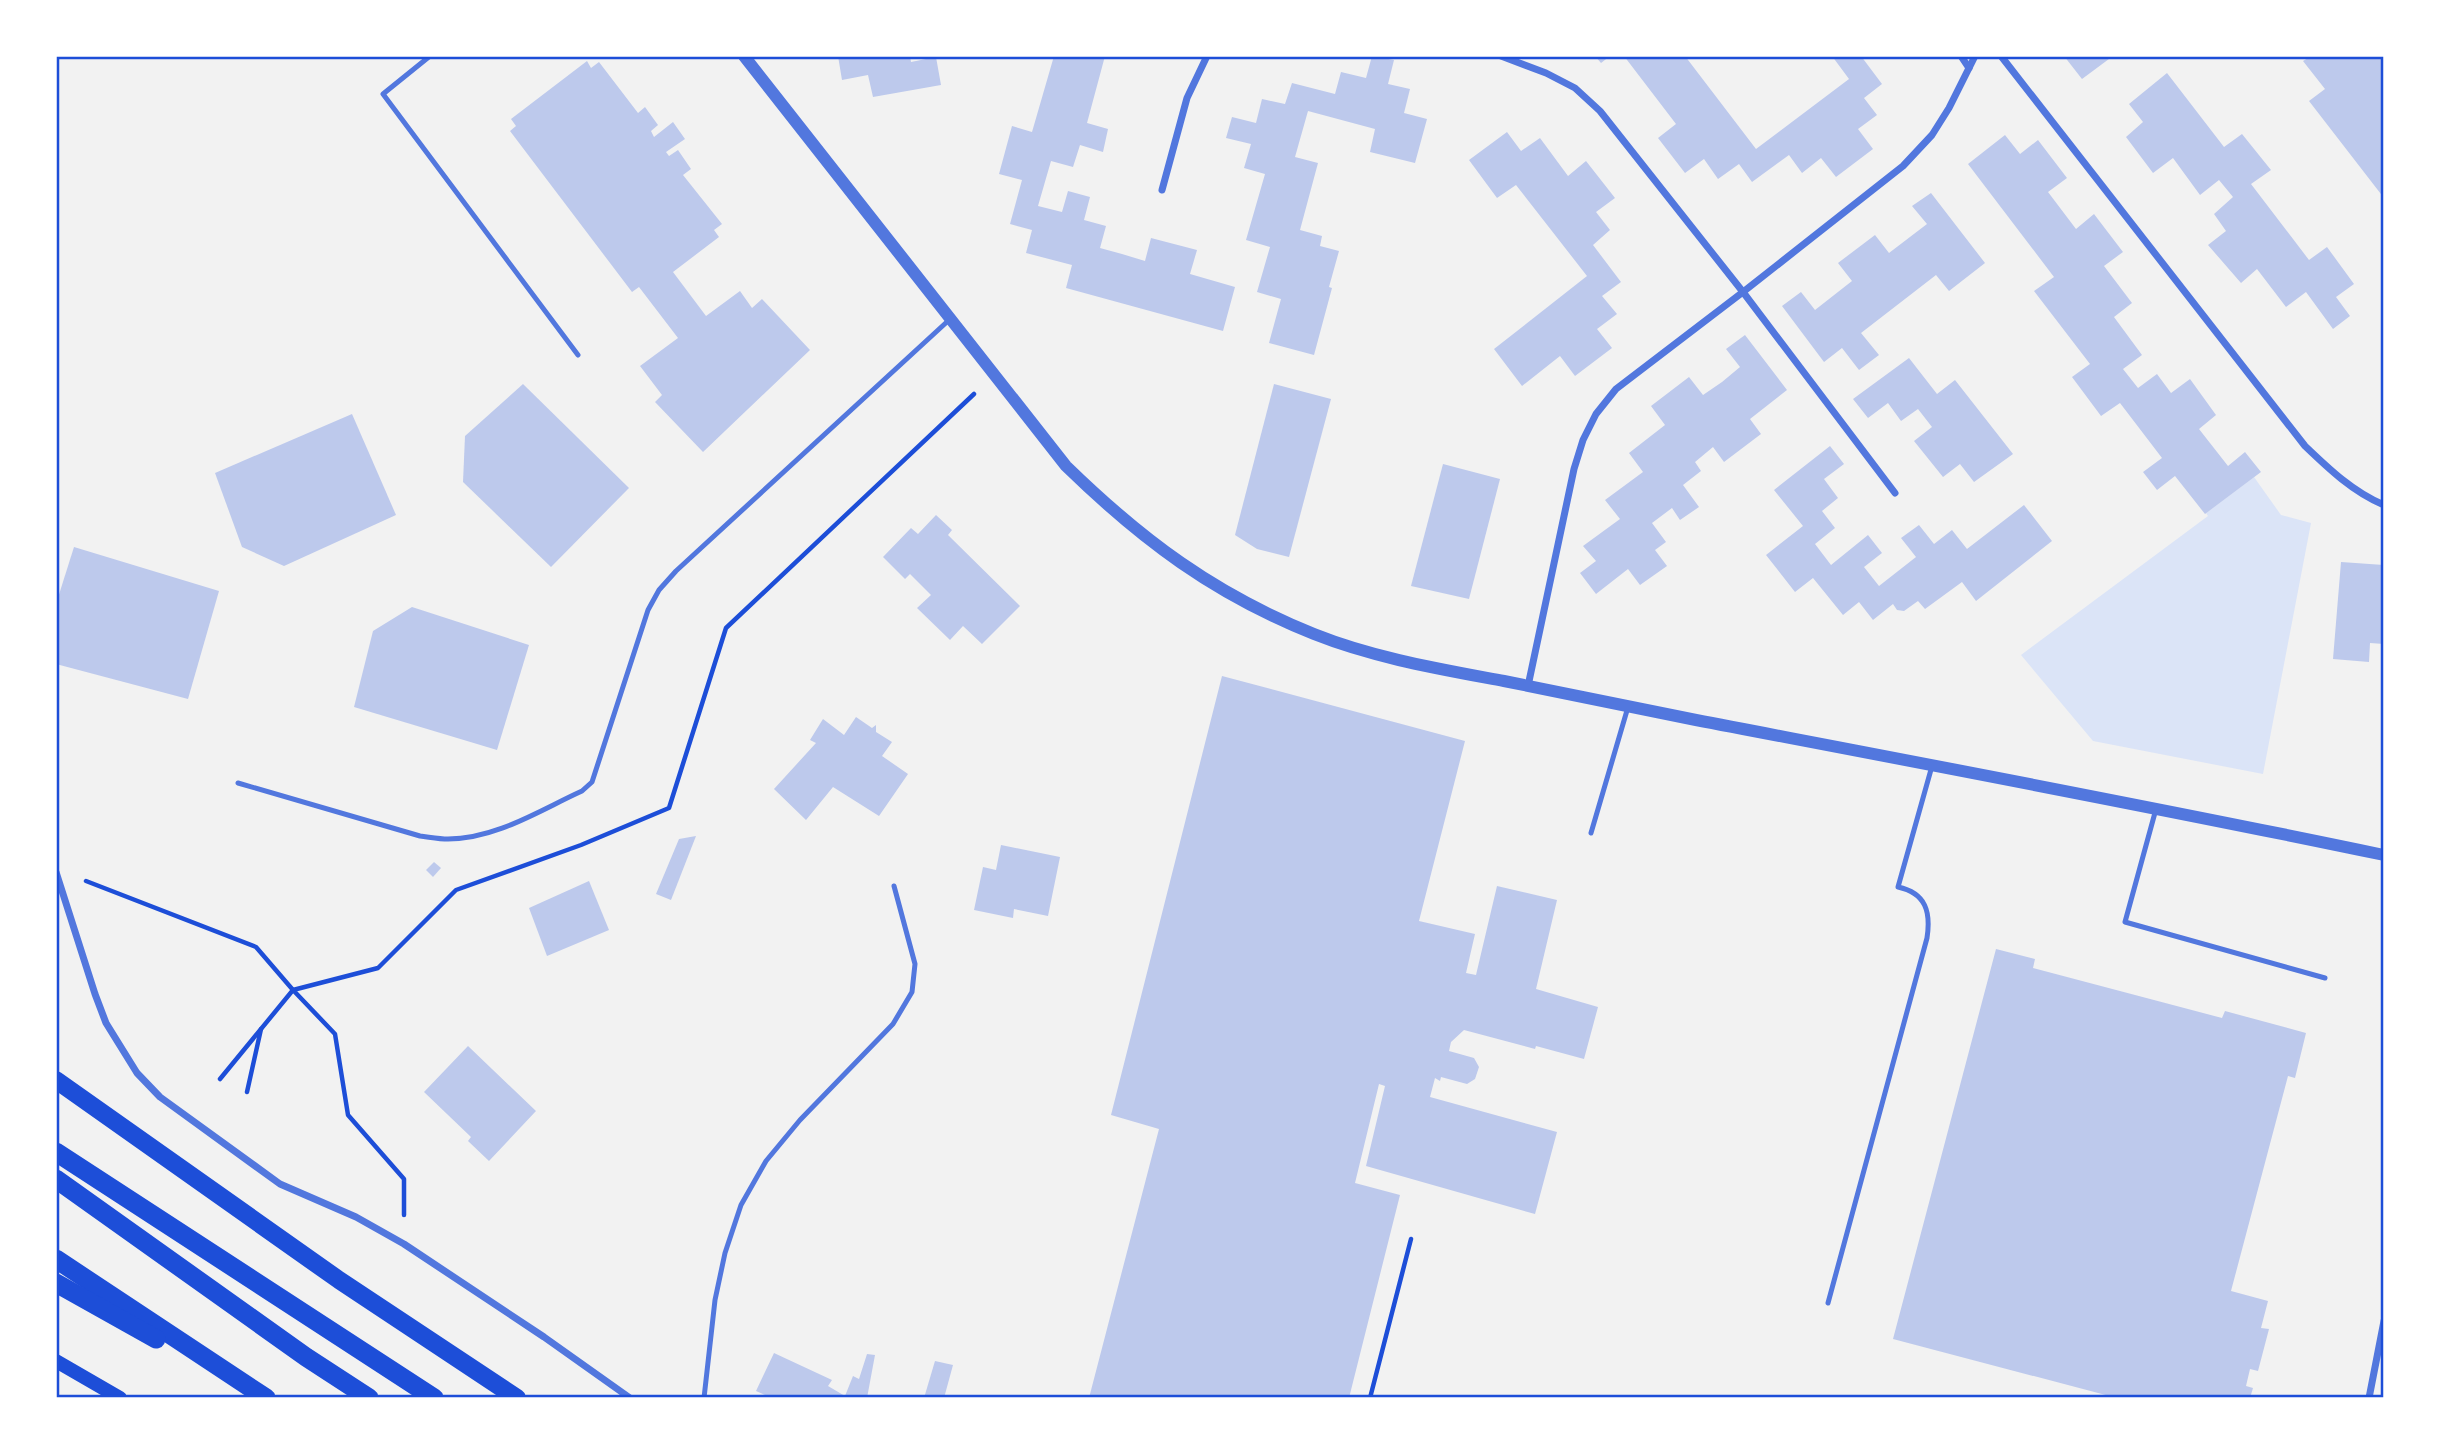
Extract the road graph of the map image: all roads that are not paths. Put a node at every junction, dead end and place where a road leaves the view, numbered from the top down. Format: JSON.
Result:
{"nodes":[{"id":1,"x":430,"y":56,"type":"edge"},
{"id":2,"x":744,"y":56,"type":"edge"},
{"id":3,"x":1207,"y":56,"type":"edge"},
{"id":4,"x":1501,"y":56,"type":"edge"},
{"id":5,"x":1961,"y":56,"type":"edge"},
{"id":6,"x":1975,"y":56,"type":"edge"},
{"id":7,"x":2001,"y":56,"type":"edge"},
{"id":8,"x":1969,"y":68,"type":"junction"},
{"id":9,"x":1161,"y":190,"type":"dead end"},
{"id":10,"x":1744,"y":292,"type":"junction"},
{"id":11,"x":951,"y":318,"type":"junction"},
{"id":12,"x":578,"y":355,"type":"dead end"},
{"id":13,"x":1895,"y":493,"type":"dead end"},
{"id":14,"x":2384,"y":505,"type":"edge"},
{"id":15,"x":1528,"y":686,"type":"junction"},
{"id":16,"x":1628,"y":707,"type":"junction"},
{"id":17,"x":1932,"y":765,"type":"junction"},
{"id":18,"x":237,"y":783,"type":"dead end"},
{"id":19,"x":2156,"y":807,"type":"junction"},
{"id":20,"x":1591,"y":833,"type":"dead end"},
{"id":21,"x":2384,"y":855,"type":"edge"},
{"id":22,"x":56,"y":872,"type":"edge"},
{"id":23,"x":894,"y":886,"type":"dead end"},
{"id":24,"x":2325,"y":978,"type":"dead end"},
{"id":25,"x":56,"y":1080,"type":"edge"},
{"id":26,"x":56,"y":1152,"type":"edge"},
{"id":27,"x":56,"y":1179,"type":"edge"},
{"id":28,"x":56,"y":1259,"type":"edge"},
{"id":29,"x":56,"y":1283,"type":"edge"},
{"id":30,"x":1828,"y":1303,"type":"dead end"},
{"id":31,"x":2384,"y":1321,"type":"edge"},
{"id":32,"x":56,"y":1361,"type":"edge"},
{"id":33,"x":120,"y":1398,"type":"edge"},
{"id":34,"x":264,"y":1398,"type":"edge"},
{"id":35,"x":369,"y":1398,"type":"edge"},
{"id":36,"x":435,"y":1398,"type":"edge"},
{"id":37,"x":517,"y":1398,"type":"edge"},
{"id":38,"x":629,"y":1398,"type":"edge"},
{"id":39,"x":704,"y":1398,"type":"edge"},
{"id":40,"x":2369,"y":1398,"type":"edge"}],
"edges":[{"from":1,"to":12,"type":"lane"},
{"from":2,"to":11,"type":"street"},
{"from":3,"to":9,"type":"street"},
{"from":4,"to":10,"type":"street"},
{"from":5,"to":8,"type":"street"},
{"from":6,"to":8,"type":"street"},
{"from":7,"to":14,"type":"street"},
{"from":8,"to":10,"type":"street"},
{"from":10,"to":13,"type":"street"},
{"from":10,"to":15,"type":"street"},
{"from":11,"to":15,"type":"street"},
{"from":11,"to":18,"type":"lane"},
{"from":15,"to":16,"type":"street"},
{"from":16,"to":17,"type":"street"},
{"from":16,"to":20,"type":"lane"},
{"from":17,"to":19,"type":"street"},
{"from":17,"to":30,"type":"lane"},
{"from":19,"to":21,"type":"street"},
{"from":19,"to":24,"type":"lane"},
{"from":22,"to":38,"type":"street"},
{"from":23,"to":39,"type":"lane"},
{"from":25,"to":37,"type":"main road"},
{"from":26,"to":36,"type":"highway"},
{"from":27,"to":35,"type":"highway"},
{"from":28,"to":34,"type":"highway"},
{"from":29,"to":34,"type":"highway"},
{"from":31,"to":40,"type":"street"},
{"from":32,"to":33,"type":"main road"}]}
